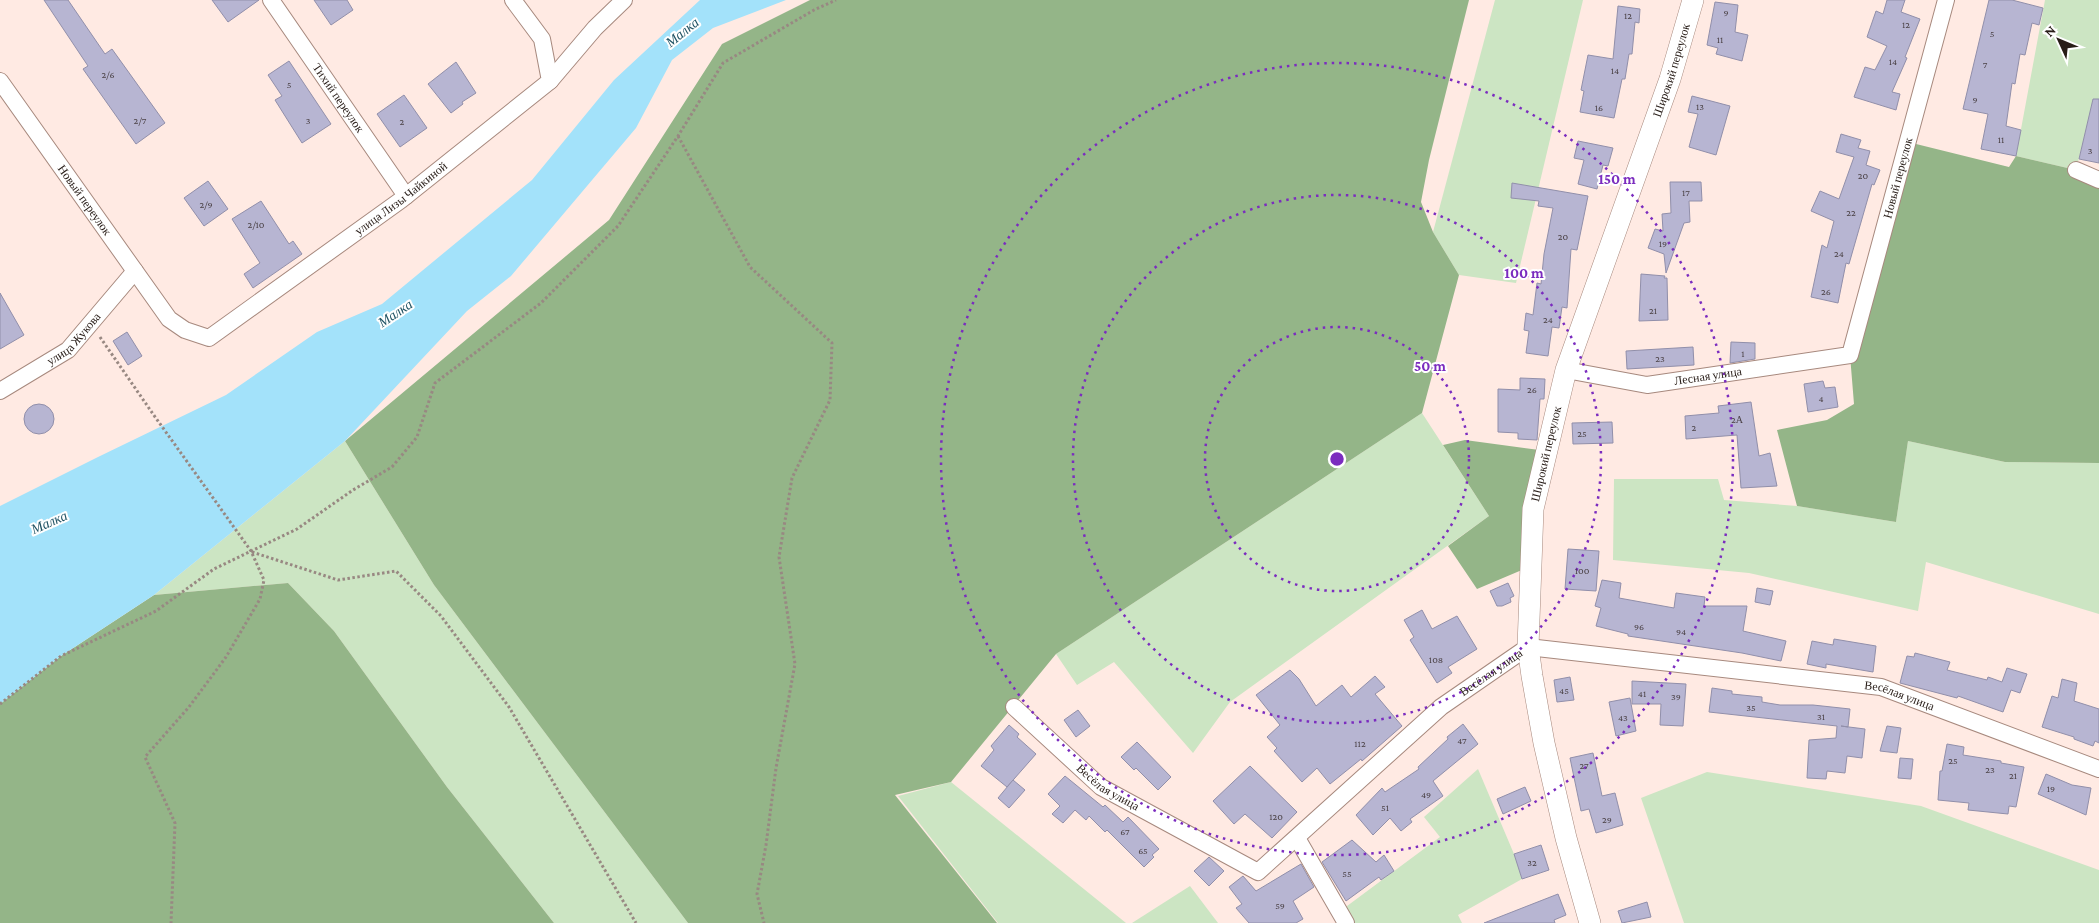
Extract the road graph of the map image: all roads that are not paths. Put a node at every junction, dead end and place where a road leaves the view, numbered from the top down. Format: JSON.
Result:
{"nodes":[{"id":1,"x":271,"y":0,"type":"edge"},
{"id":2,"x":513,"y":0,"type":"edge"},
{"id":3,"x":624,"y":0,"type":"edge"},
{"id":4,"x":1693,"y":0,"type":"edge"},
{"id":5,"x":1946,"y":0,"type":"edge"},
{"id":6,"x":0,"y":81,"type":"edge"},
{"id":7,"x":550,"y":81,"type":"junction"},
{"id":8,"x":2076,"y":170,"type":"dead end"},
{"id":9,"x":2099,"y":180,"type":"edge"},
{"id":10,"x":406,"y":196,"type":"junction"},
{"id":11,"x":135,"y":271,"type":"junction"},
{"id":12,"x":169,"y":319,"type":"joint"},
{"id":13,"x":1850,"y":354,"type":"joint"},
{"id":14,"x":1566,"y":370,"type":"junction"},
{"id":15,"x":0,"y":392,"type":"edge"},
{"id":16,"x":1528,"y":647,"type":"junction"},
{"id":17,"x":1014,"y":707,"type":"dead end"},
{"id":18,"x":2099,"y":769,"type":"edge"},
{"id":19,"x":1297,"y":838,"type":"junction"},
{"id":20,"x":1346,"y":923,"type":"edge"},
{"id":21,"x":1590,"y":923,"type":"edge"}],
"edges":[{"from":1,"to":10,"type":"street","name":"Тихий переулок"},
{"from":2,"to":7,"type":"street"},
{"from":3,"to":7,"type":"street","name":"улица Лизы Чайкиной"},
{"from":4,"to":14,"type":"street","name":"Широкий переулок"},
{"from":5,"to":13,"type":"street","name":"Новый переулок"},
{"from":6,"to":11,"type":"street","name":"Новый переулок"},
{"from":7,"to":10,"type":"street","name":"улица Лизы Чайкиной"},
{"from":8,"to":9,"type":"street"},
{"from":10,"to":12,"type":"street","name":"улица Лизы Чайкиной"},
{"from":11,"to":12,"type":"street","name":"Новый переулок"},
{"from":11,"to":15,"type":"street","name":"улица Жукова"},
{"from":13,"to":14,"type":"street","name":"Лесная улица"},
{"from":14,"to":16,"type":"street","name":"Широкий переулок"},
{"from":16,"to":18,"type":"street","name":"Весёлая улица"},
{"from":16,"to":19,"type":"street","name":"Весёлая улица"},
{"from":16,"to":21,"type":"street","name":"Широкий переулок"},
{"from":17,"to":19,"type":"street","name":"Весёлая улица"},
{"from":19,"to":20,"type":"street"}]}
